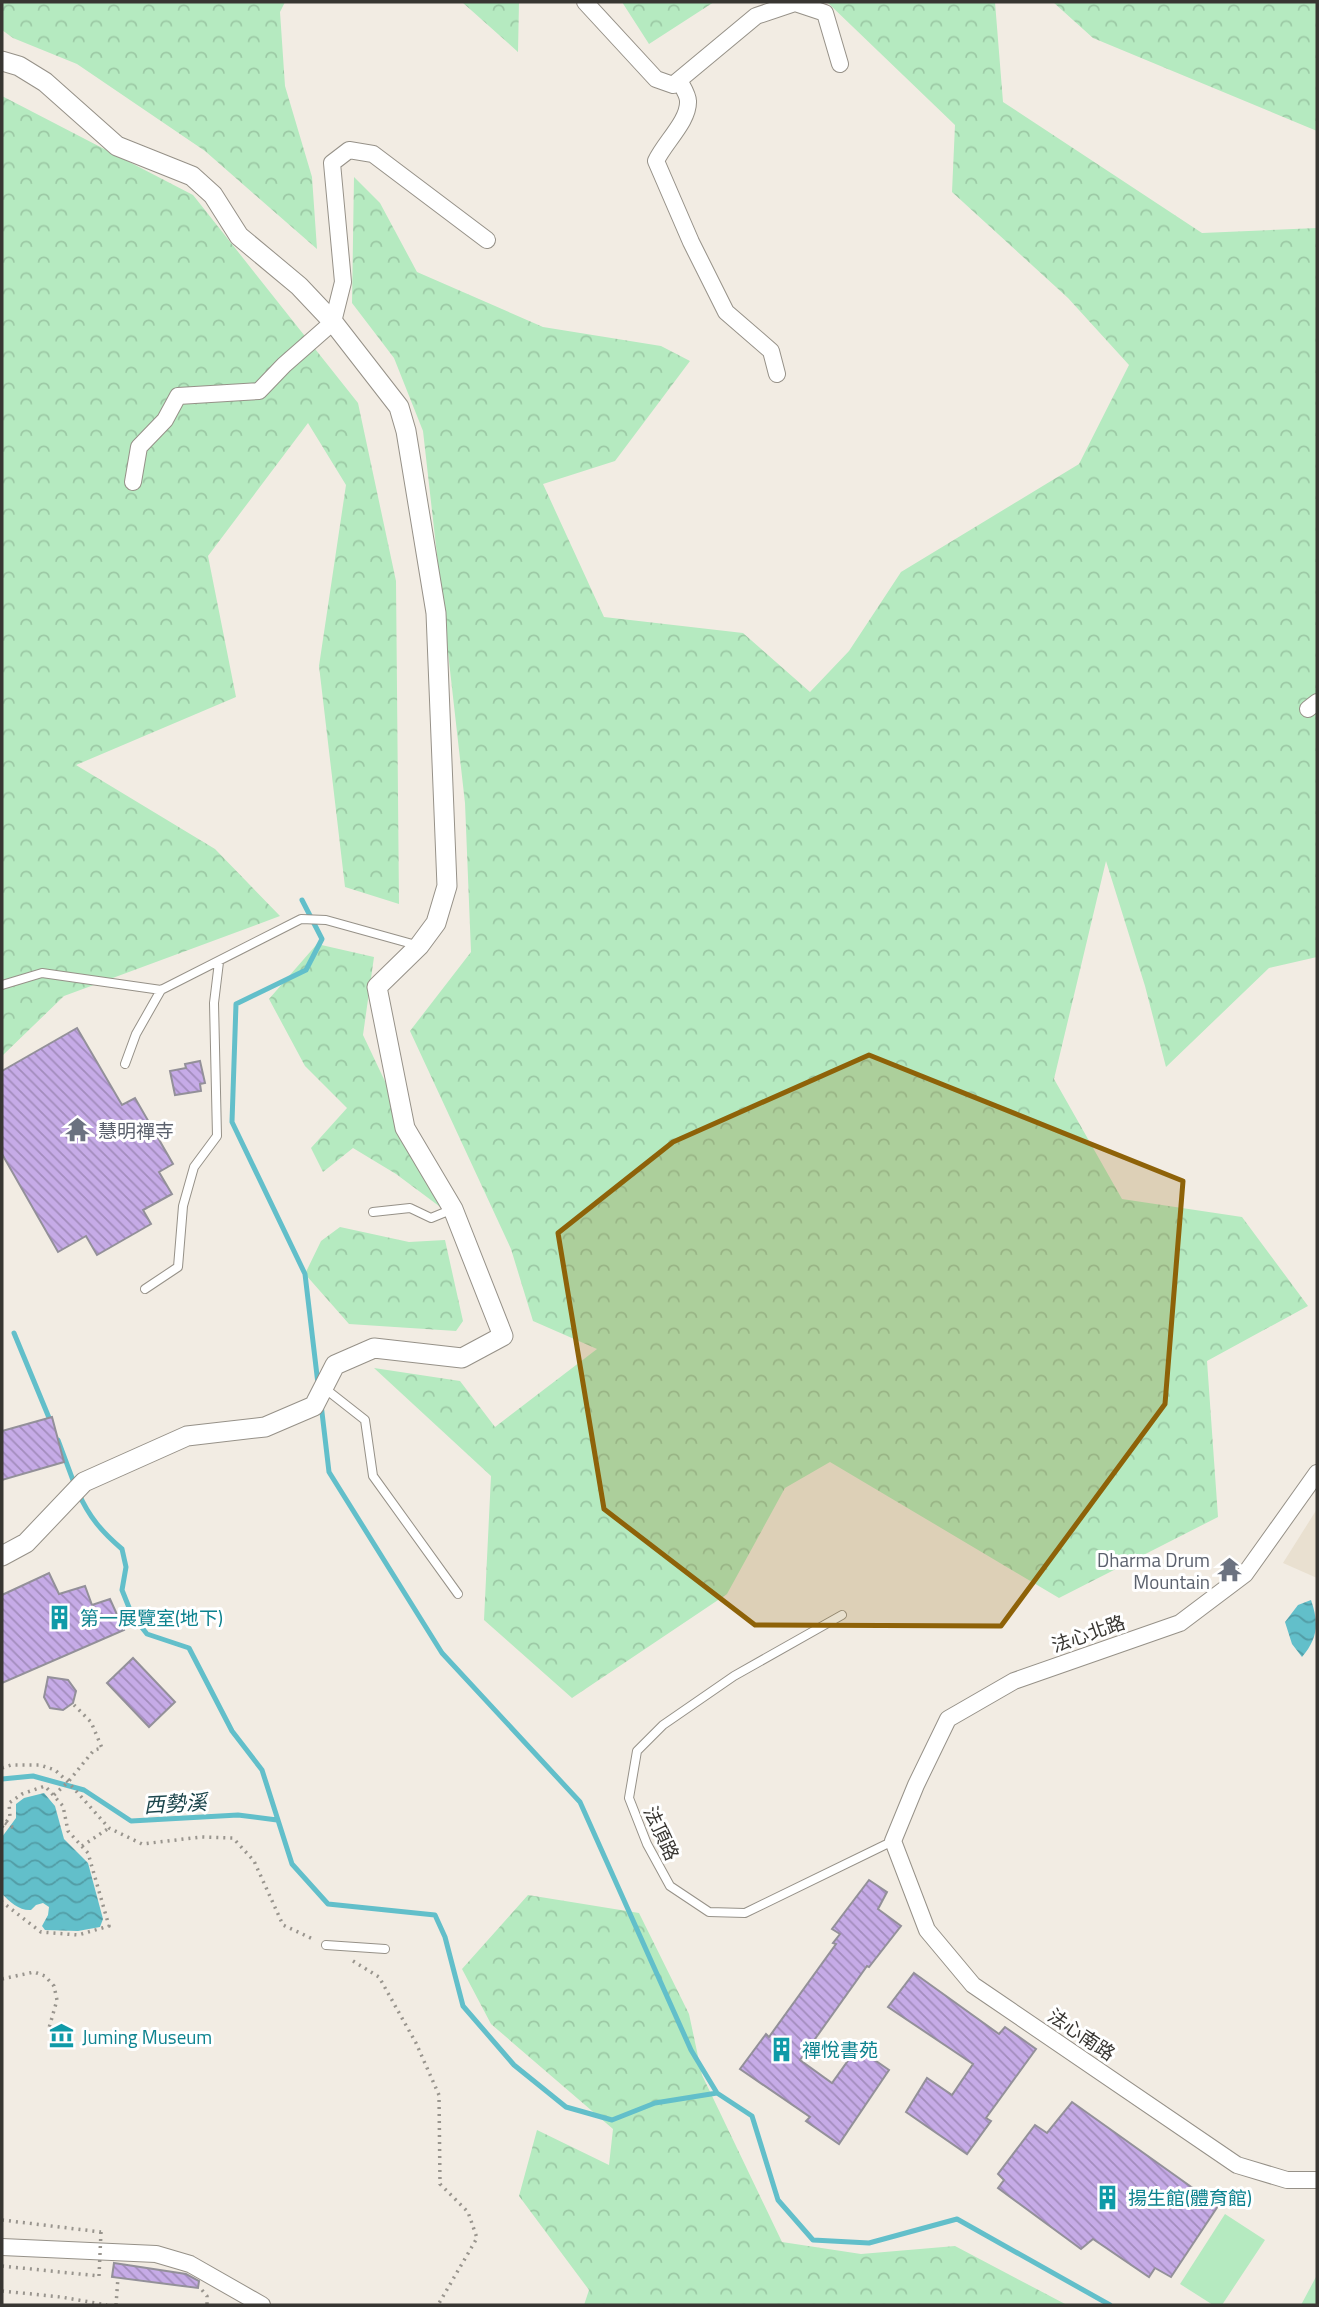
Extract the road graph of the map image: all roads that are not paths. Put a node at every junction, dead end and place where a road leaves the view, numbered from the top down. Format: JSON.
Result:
{"nodes":[{"id":1,"x":586,"y":2,"type":"edge"},
{"id":2,"x":2,"y":61,"type":"edge"},
{"id":3,"x":840,"y":64,"type":"dead end"},
{"id":4,"x":679,"y":80,"type":"junction"},
{"id":5,"x":487,"y":240,"type":"dead end"},
{"id":6,"x":333,"y":322,"type":"junction"},
{"id":7,"x":777,"y":374,"type":"dead end"},
{"id":8,"x":133,"y":481,"type":"dead end"},
{"id":9,"x":419,"y":946,"type":"junction"},
{"id":10,"x":219,"y":962,"type":"junction"},
{"id":11,"x":2,"y":985,"type":"edge"},
{"id":12,"x":161,"y":990,"type":"junction"},
{"id":13,"x":125,"y":1064,"type":"dead end"},
{"id":14,"x":453,"y":1209,"type":"junction"},
{"id":15,"x":373,"y":1212,"type":"dead end"},
{"id":16,"x":145,"y":1289,"type":"dead end"},
{"id":17,"x":323,"y":1387,"type":"junction"},
{"id":18,"x":1317,"y":1473,"type":"edge"},
{"id":19,"x":2,"y":1556,"type":"edge"},
{"id":20,"x":458,"y":1594,"type":"dead end"},
{"id":21,"x":842,"y":1615,"type":"dead end"},
{"id":22,"x":893,"y":1841,"type":"junction"},
{"id":23,"x":326,"y":1945,"type":"road end"},
{"id":24,"x":385,"y":1949,"type":"dead end"},
{"id":25,"x":1317,"y":2180,"type":"edge"},
{"id":26,"x":2,"y":2247,"type":"edge"},
{"id":27,"x":262,"y":2305,"type":"edge"}],
"edges":[{"from":1,"to":4,"type":"street"},
{"from":2,"to":6,"type":"street"},
{"from":3,"to":4,"type":"street"},
{"from":4,"to":7,"type":"street"},
{"from":5,"to":6,"type":"street"},
{"from":6,"to":8,"type":"street"},
{"from":6,"to":9,"type":"street"},
{"from":9,"to":10,"type":"lane"},
{"from":9,"to":14,"type":"street"},
{"from":10,"to":12,"type":"lane"},
{"from":10,"to":16,"type":"lane"},
{"from":11,"to":12,"type":"lane"},
{"from":12,"to":13,"type":"lane"},
{"from":14,"to":15,"type":"lane"},
{"from":14,"to":17,"type":"street"},
{"from":17,"to":19,"type":"street"},
{"from":17,"to":20,"type":"lane"},
{"from":18,"to":22,"type":"street","name":"法心北路"},
{"from":21,"to":22,"type":"lane","name":"法頂路"},
{"from":22,"to":25,"type":"street","name":"法心南路"},
{"from":23,"to":24,"type":"lane"},
{"from":26,"to":27,"type":"street"}]}
